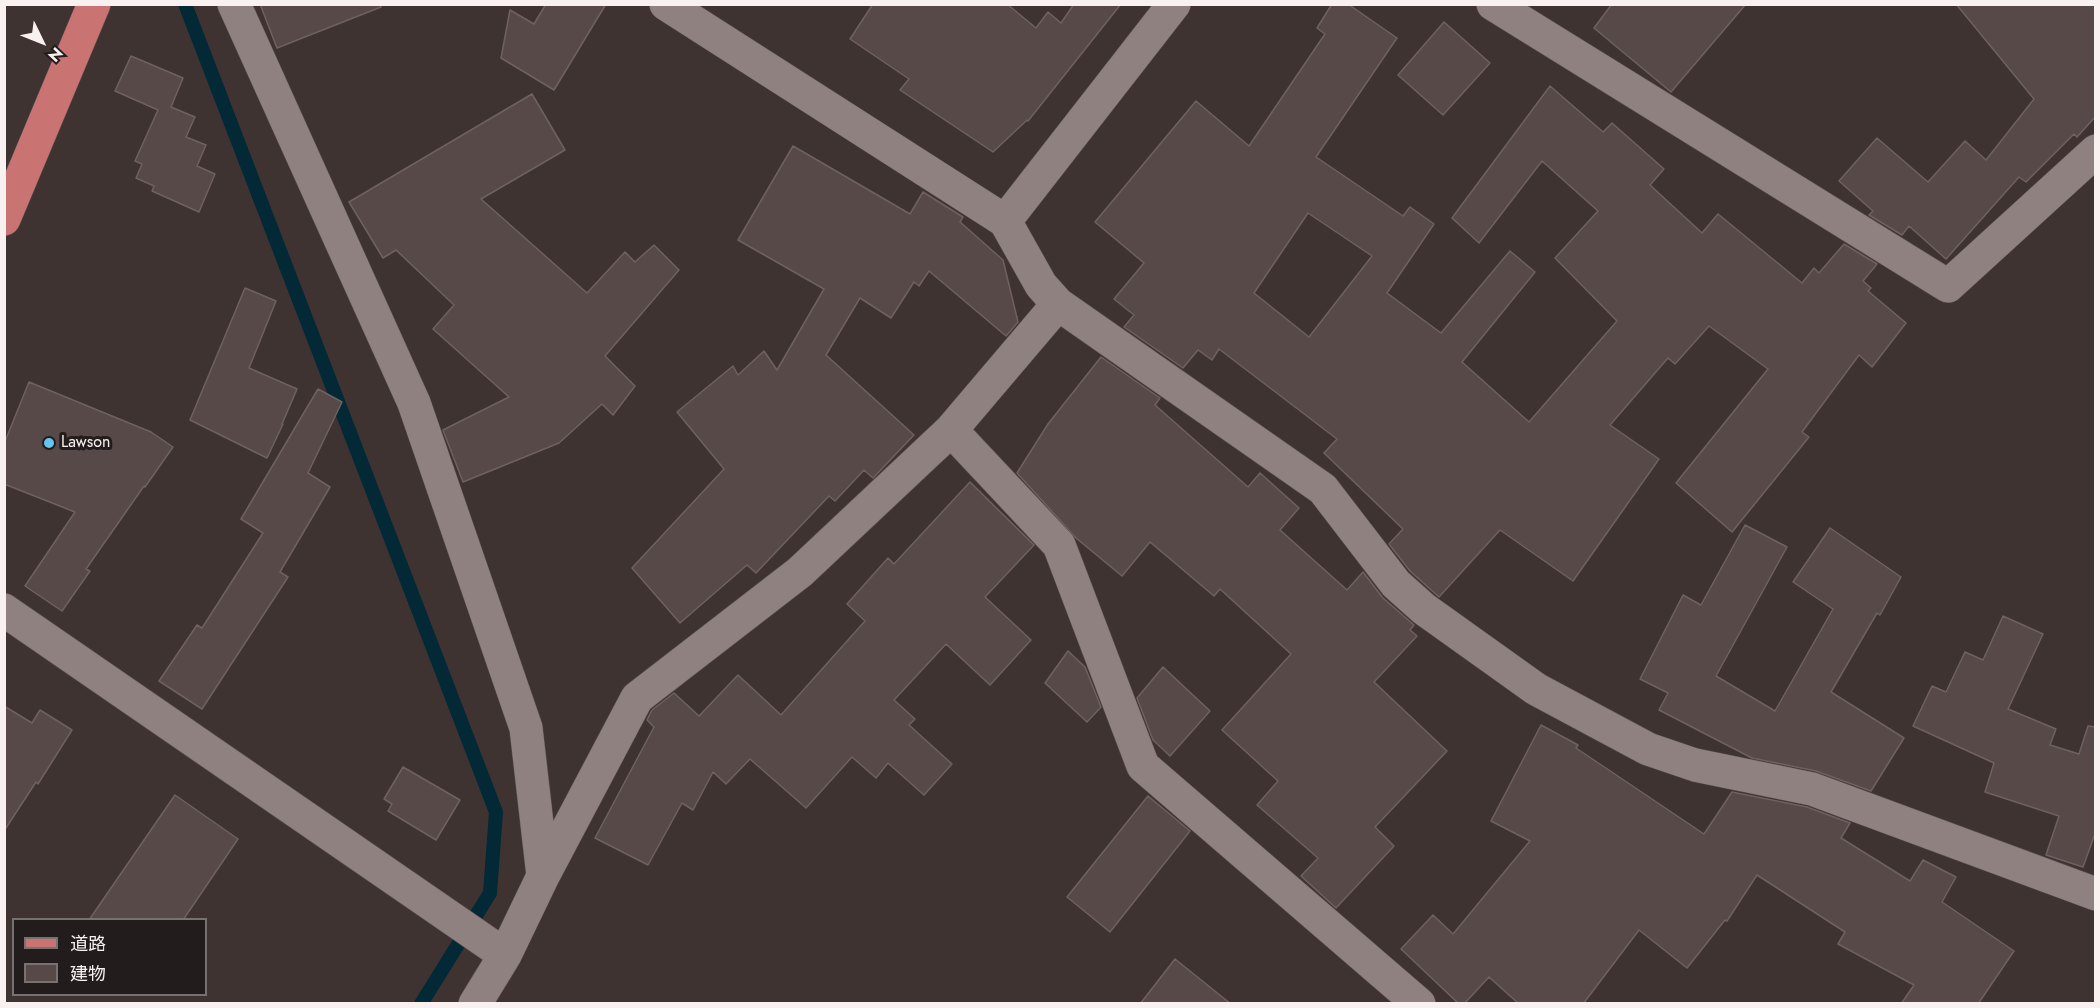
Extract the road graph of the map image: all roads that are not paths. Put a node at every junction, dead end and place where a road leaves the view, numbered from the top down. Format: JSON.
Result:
{"nodes":[{"id":1,"x":94,"y":4,"type":"edge"},
{"id":2,"x":234,"y":4,"type":"edge"},
{"id":3,"x":666,"y":4,"type":"edge"},
{"id":4,"x":1174,"y":4,"type":"edge"},
{"id":5,"x":1493,"y":4,"type":"edge"},
{"id":6,"x":2096,"y":151,"type":"edge"},
{"id":7,"x":4,"y":219,"type":"edge"},
{"id":8,"x":1005,"y":221,"type":"junction"},
{"id":9,"x":1059,"y":304,"type":"junction"},
{"id":10,"x":951,"y":430,"type":"junction"},
{"id":11,"x":4,"y":610,"type":"edge"},
{"id":12,"x":543,"y":876,"type":"junction"},
{"id":13,"x":2096,"y":894,"type":"edge"},
{"id":14,"x":505,"y":955,"type":"junction"},
{"id":15,"x":475,"y":1004,"type":"edge"},
{"id":16,"x":1419,"y":1004,"type":"edge"}],
"edges":[{"from":1,"to":7,"type":"main road"},
{"from":2,"to":12,"type":"street"},
{"from":3,"to":8,"type":"street"},
{"from":4,"to":8,"type":"street"},
{"from":5,"to":6,"type":"street"},
{"from":8,"to":9,"type":"street"},
{"from":9,"to":10,"type":"street"},
{"from":9,"to":13,"type":"street"},
{"from":10,"to":12,"type":"street"},
{"from":10,"to":16,"type":"street"},
{"from":11,"to":14,"type":"street"},
{"from":12,"to":14,"type":"street"},
{"from":14,"to":15,"type":"street"}]}
